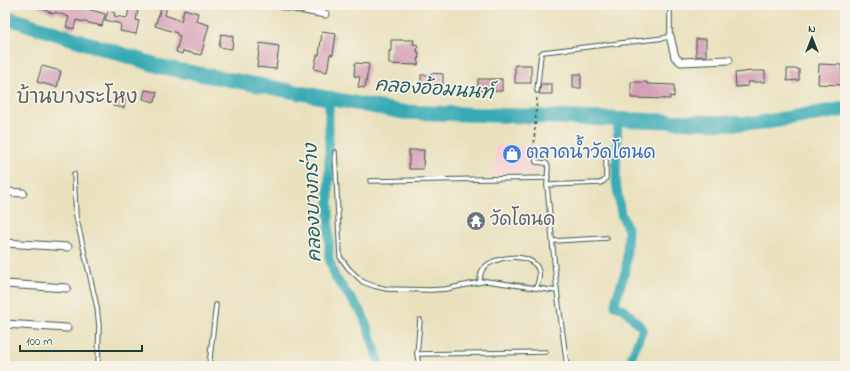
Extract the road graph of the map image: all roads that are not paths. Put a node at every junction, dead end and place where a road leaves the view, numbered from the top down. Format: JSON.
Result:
{"nodes":[{"id":1,"x":279,"y":5,"type":"edge"},
{"id":2,"x":670,"y":5,"type":"edge"},
{"id":3,"x":325,"y":14,"type":"dead end"},
{"id":4,"x":670,"y":36,"type":"junction"},
{"id":5,"x":729,"y":60,"type":"dead end"},
{"id":6,"x":537,"y":91,"type":"road end"},
{"id":7,"x":534,"y":149,"type":"road end"},
{"id":8,"x":335,"y":152,"type":"dead end"},
{"id":9,"x":606,"y":156,"type":"dead end"},
{"id":10,"x":74,"y":174,"type":"dead end"},
{"id":11,"x":548,"y":178,"type":"junction"},
{"id":12,"x":370,"y":181,"type":"dead end"},
{"id":13,"x":547,"y":185,"type":"junction"},
{"id":14,"x":5,"y":192,"type":"edge"},
{"id":15,"x":23,"y":193,"type":"dead end"},
{"id":16,"x":607,"y":238,"type":"dead end"},
{"id":17,"x":552,"y":241,"type":"junction"},
{"id":18,"x":5,"y":243,"type":"edge"},
{"id":19,"x":68,"y":247,"type":"dead end"},
{"id":20,"x":480,"y":281,"type":"junction"},
{"id":21,"x":5,"y":284,"type":"edge"},
{"id":22,"x":67,"y":288,"type":"dead end"},
{"id":23,"x":536,"y":288,"type":"junction"},
{"id":24,"x":557,"y":291,"type":"junction"},
{"id":25,"x":216,"y":305,"type":"dead end"},
{"id":26,"x":420,"y":320,"type":"dead end"},
{"id":27,"x":5,"y":324,"type":"edge"},
{"id":28,"x":67,"y":328,"type":"dead end"},
{"id":29,"x":546,"y":352,"type":"dead end"},
{"id":30,"x":417,"y":354,"type":"junction"},
{"id":31,"x":5,"y":365,"type":"edge"},
{"id":32,"x":22,"y":366,"type":"edge"},
{"id":33,"x":98,"y":366,"type":"edge"},
{"id":34,"x":209,"y":366,"type":"edge"},
{"id":35,"x":419,"y":366,"type":"edge"},
{"id":36,"x":567,"y":366,"type":"edge"}],
"edges":[{"from":1,"to":3,"type":"street"},
{"from":2,"to":4,"type":"lane"},
{"from":4,"to":5,"type":"street"},
{"from":4,"to":6,"type":"lane"},
{"from":7,"to":11,"type":"lane"},
{"from":8,"to":20,"type":"lane"},
{"from":9,"to":13,"type":"lane"},
{"from":10,"to":33,"type":"lane"},
{"from":11,"to":12,"type":"lane"},
{"from":11,"to":13,"type":"lane"},
{"from":13,"to":17,"type":"lane"},
{"from":14,"to":15,"type":"street"},
{"from":16,"to":17,"type":"lane"},
{"from":17,"to":24,"type":"lane"},
{"from":18,"to":19,"type":"street"},
{"from":20,"to":23,"type":"lane"},
{"from":20,"to":23,"type":"lane"},
{"from":21,"to":22,"type":"street"},
{"from":23,"to":24,"type":"lane"},
{"from":24,"to":36,"type":"lane"},
{"from":25,"to":34,"type":"lane"},
{"from":26,"to":30,"type":"lane"},
{"from":27,"to":28,"type":"street"},
{"from":29,"to":30,"type":"lane"},
{"from":30,"to":35,"type":"lane"},
{"from":31,"to":32,"type":"street"}]}
